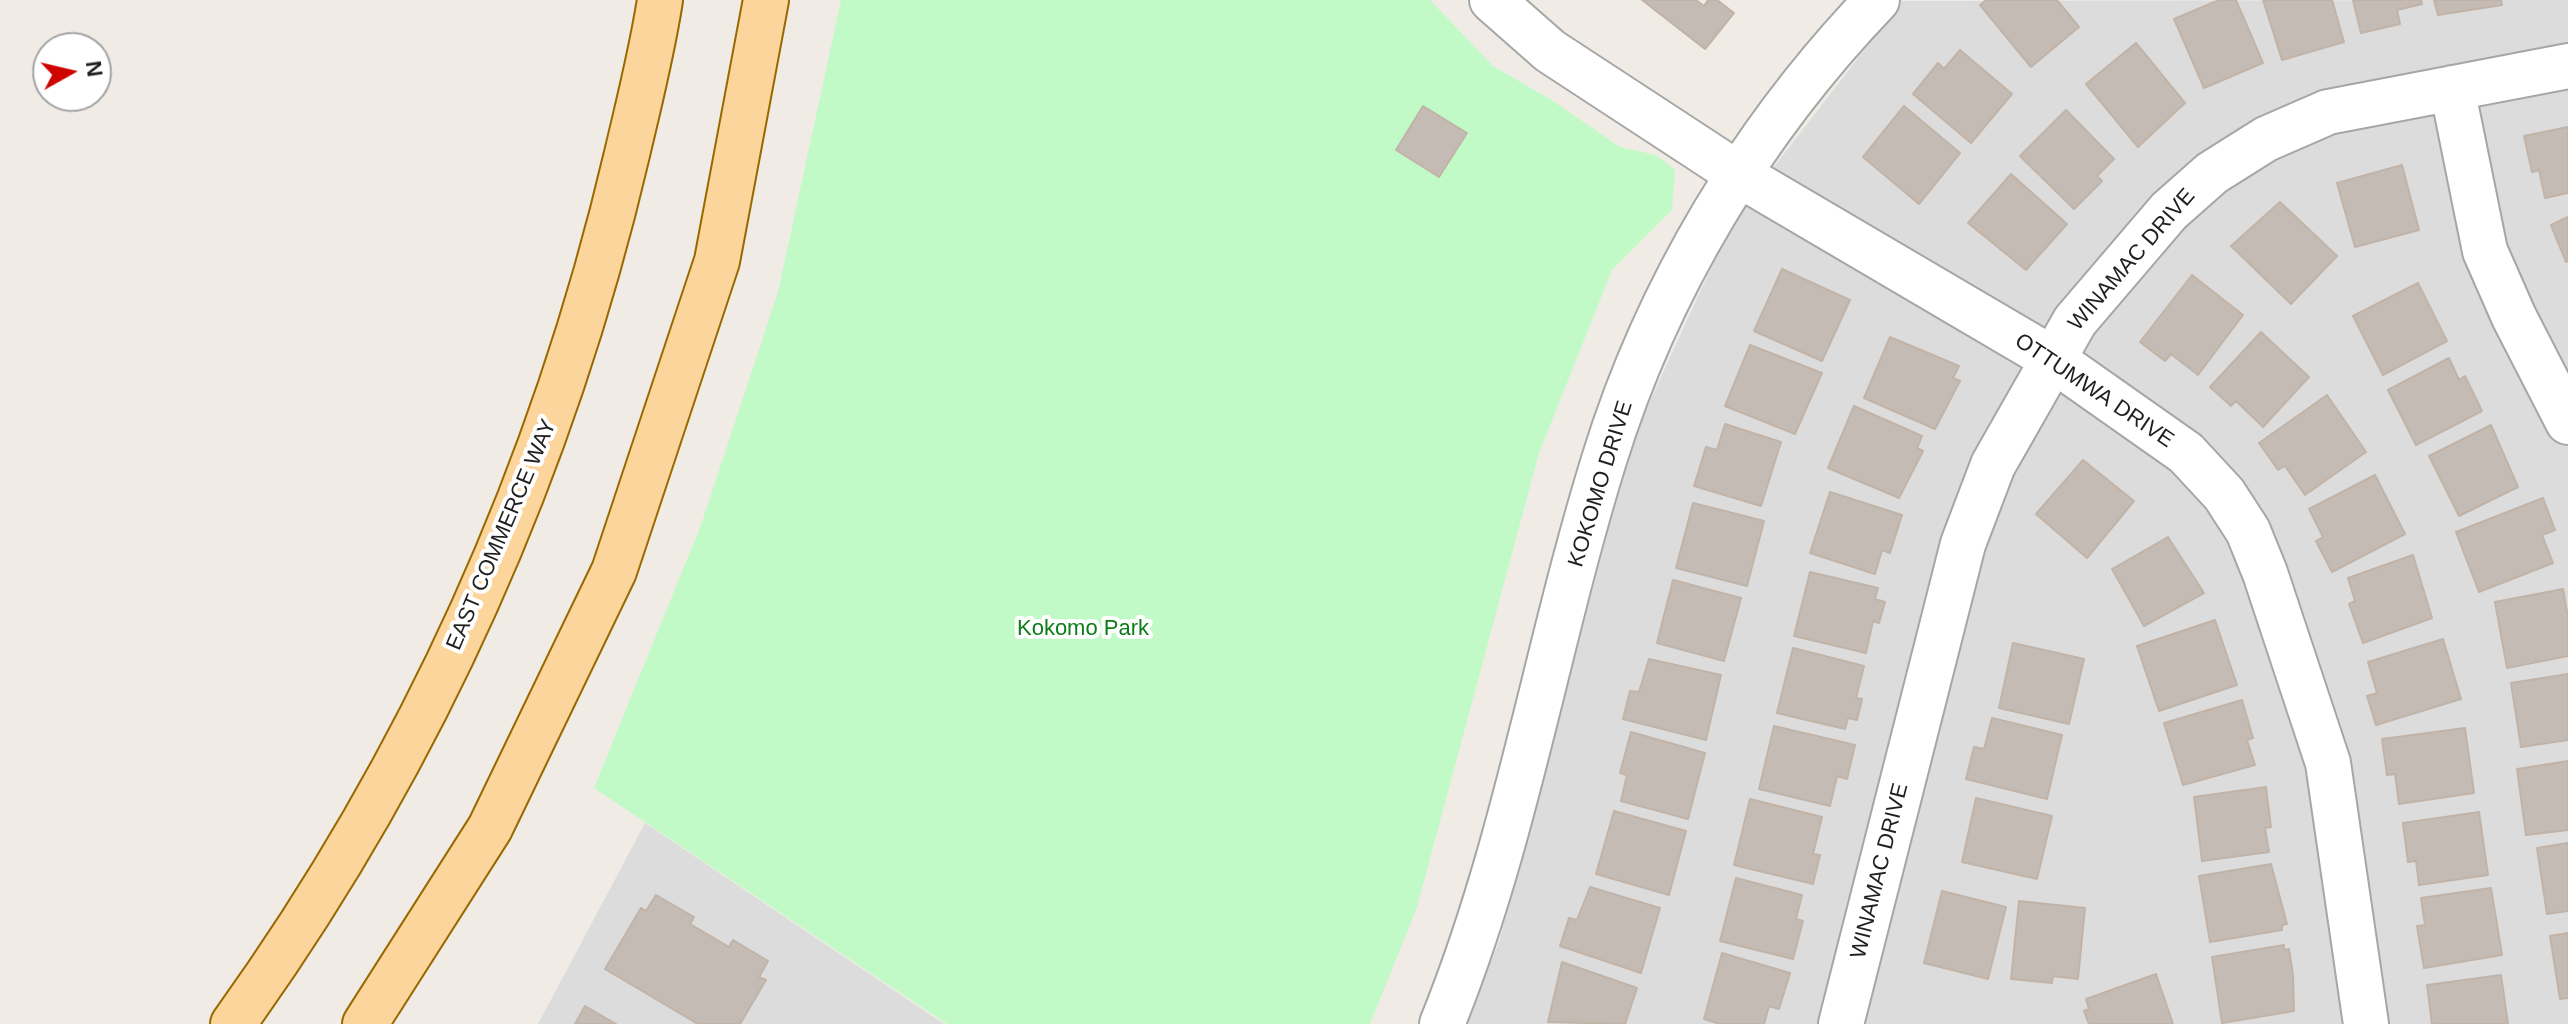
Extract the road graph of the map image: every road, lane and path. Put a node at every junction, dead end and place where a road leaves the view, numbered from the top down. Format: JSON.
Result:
{"nodes":[{"id":1,"x":660,"y":0,"type":"edge"},
{"id":2,"x":766,"y":0,"type":"edge"},
{"id":3,"x":1492,"y":0,"type":"edge"},
{"id":4,"x":1877,"y":0,"type":"edge"},
{"id":5,"x":2568,"y":66,"type":"edge"},
{"id":6,"x":2452,"y":88,"type":"junction"},
{"id":7,"x":1738,"y":174,"type":"junction"},
{"id":8,"x":2051,"y":358,"type":"junction"},
{"id":9,"x":2568,"y":422,"type":"edge"},
{"id":10,"x":233,"y":1024,"type":"edge"},
{"id":11,"x":365,"y":1024,"type":"edge"},
{"id":12,"x":1442,"y":1024,"type":"edge"},
{"id":13,"x":1841,"y":1024,"type":"edge"},
{"id":14,"x":2366,"y":1024,"type":"edge"}],
"edges":[{"from":1,"to":10,"type":"main road","name":"EAST COMMERCE WAY"},
{"from":2,"to":11,"type":"main road"},
{"from":3,"to":7,"type":"street","name":"OTTUMWA DRIVE"},
{"from":4,"to":7,"type":"street","name":"KOKOMO DRIVE"},
{"from":5,"to":6,"type":"street","name":"WINAMAC DRIVE"},
{"from":6,"to":8,"type":"street","name":"WINAMAC DRIVE"},
{"from":6,"to":9,"type":"street"},
{"from":7,"to":8,"type":"street","name":"OTTUMWA DRIVE"},
{"from":7,"to":12,"type":"street","name":"KOKOMO DRIVE"},
{"from":8,"to":13,"type":"street","name":"WINAMAC DRIVE"},
{"from":8,"to":14,"type":"street","name":"OTTUMWA DRIVE"}]}
